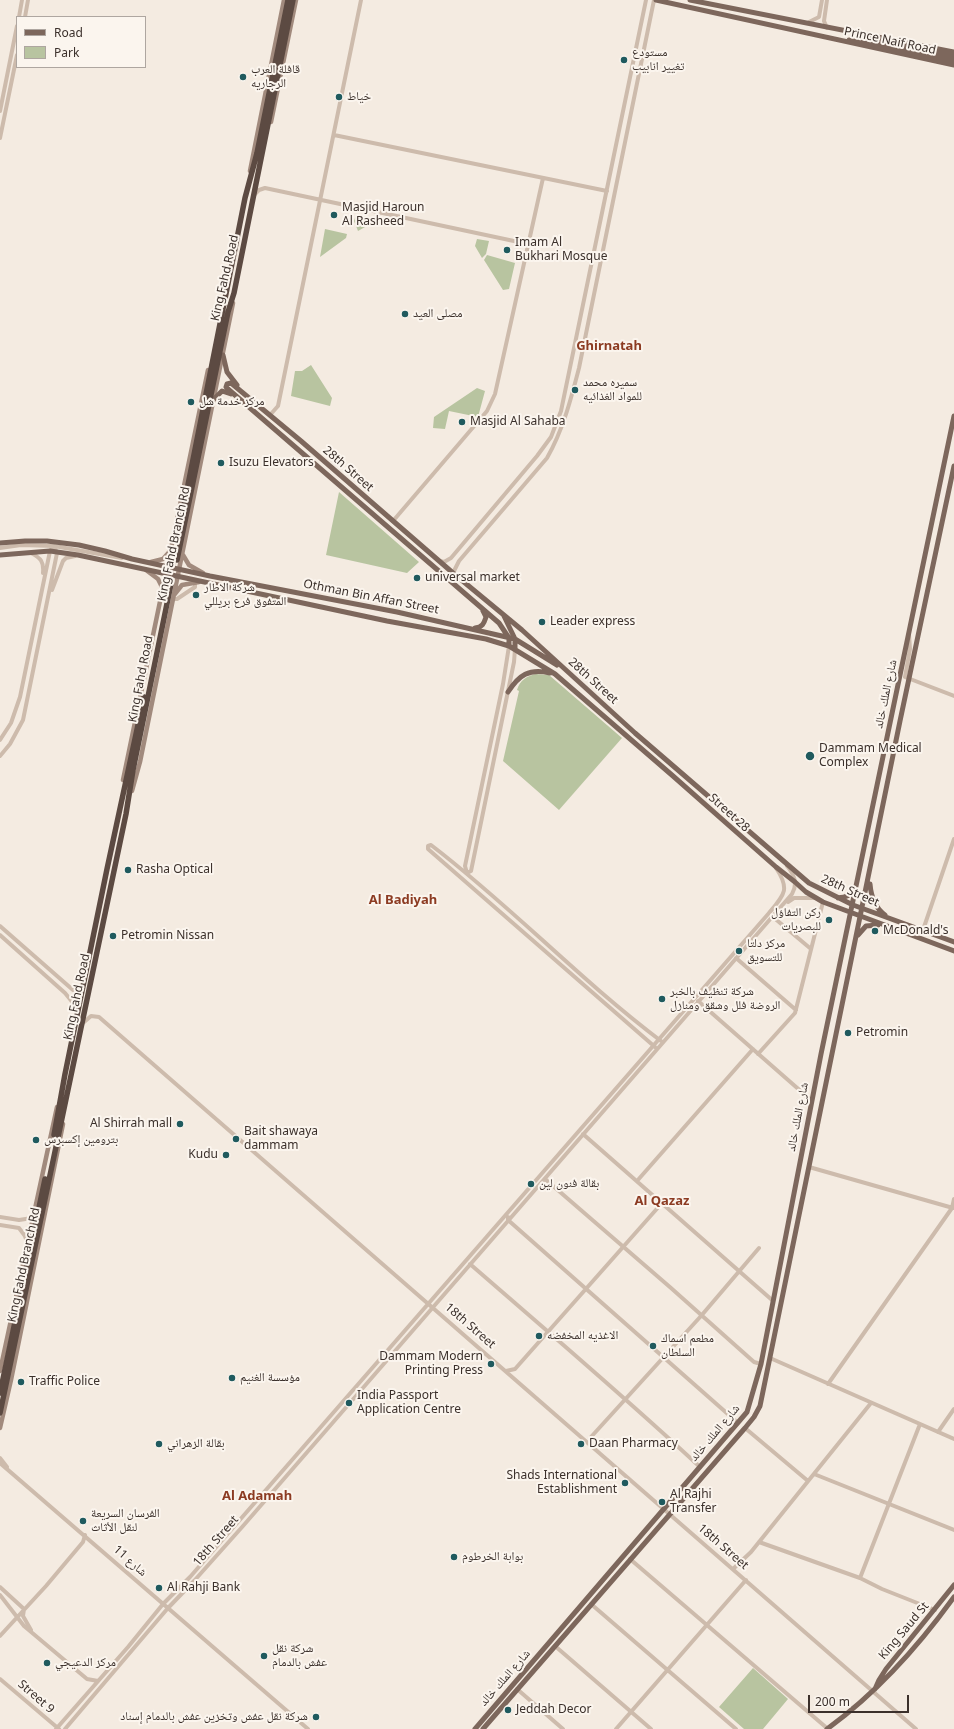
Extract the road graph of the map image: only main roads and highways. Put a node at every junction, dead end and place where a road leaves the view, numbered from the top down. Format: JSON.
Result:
{"nodes":[{"id":1,"x":284,"y":0,"type":"edge"},
{"id":2,"x":288,"y":0,"type":"edge"},
{"id":3,"x":292,"y":0,"type":"edge"},
{"id":4,"x":296,"y":0,"type":"edge"},
{"id":5,"x":655,"y":0,"type":"edge"},
{"id":6,"x":690,"y":0,"type":"edge"},
{"id":7,"x":828,"y":28,"type":"junction"},
{"id":8,"x":822,"y":37,"type":"junction"},
{"id":9,"x":954,"y":52,"type":"edge"},
{"id":10,"x":930,"y":54,"type":"junction"},
{"id":11,"x":954,"y":57,"type":"edge"},
{"id":12,"x":954,"y":61,"type":"edge"},
{"id":13,"x":954,"y":65,"type":"edge"},
{"id":14,"x":265,"y":143,"type":"junction"},
{"id":15,"x":248,"y":184,"type":"junction"},
{"id":16,"x":234,"y":293,"type":"junction"},
{"id":17,"x":215,"y":347,"type":"junction"},
{"id":18,"x":223,"y":355,"type":"junction"},
{"id":19,"x":244,"y":393,"type":"junction"},
{"id":20,"x":214,"y":398,"type":"junction"},
{"id":21,"x":239,"y":398,"type":"junction"},
{"id":22,"x":954,"y":416,"type":"edge"},
{"id":23,"x":954,"y":466,"type":"edge"},
{"id":24,"x":176,"y":531,"type":"junction"},
{"id":25,"x":186,"y":534,"type":"junction"},
{"id":26,"x":0,"y":543,"type":"edge"},
{"id":27,"x":172,"y":549,"type":"junction"},
{"id":28,"x":183,"y":549,"type":"junction"},
{"id":29,"x":0,"y":555,"type":"edge"},
{"id":30,"x":146,"y":562,"type":"junction"},
{"id":31,"x":168,"y":567,"type":"junction"},
{"id":32,"x":143,"y":568,"type":"junction"},
{"id":33,"x":179,"y":569,"type":"junction"},
{"id":34,"x":166,"y":573,"type":"junction"},
{"id":35,"x":177,"y":576,"type":"junction"},
{"id":36,"x":210,"y":576,"type":"junction"},
{"id":37,"x":201,"y":581,"type":"junction"},
{"id":38,"x":162,"y":592,"type":"junction"},
{"id":39,"x":171,"y":604,"type":"junction"},
{"id":40,"x":480,"y":607,"type":"junction"},
{"id":41,"x":160,"y":610,"type":"junction"},
{"id":42,"x":168,"y":611,"type":"junction"},
{"id":43,"x":503,"y":613,"type":"junction"},
{"id":44,"x":473,"y":628,"type":"junction"},
{"id":45,"x":509,"y":638,"type":"junction"},
{"id":46,"x":515,"y":639,"type":"junction"},
{"id":47,"x":509,"y":646,"type":"junction"},
{"id":48,"x":515,"y":649,"type":"junction"},
{"id":49,"x":565,"y":669,"type":"junction"},
{"id":50,"x":555,"y":674,"type":"junction"},
{"id":51,"x":508,"y":692,"type":"road end"},
{"id":52,"x":130,"y":798,"type":"junction"},
{"id":53,"x":120,"y":804,"type":"junction"},
{"id":54,"x":869,"y":876,"type":"junction"},
{"id":55,"x":856,"y":889,"type":"junction"},
{"id":56,"x":836,"y":898,"type":"junction"},
{"id":57,"x":853,"y":905,"type":"junction"},
{"id":58,"x":840,"y":909,"type":"junction"},
{"id":59,"x":863,"y":909,"type":"junction"},
{"id":60,"x":850,"y":913,"type":"junction"},
{"id":61,"x":860,"y":917,"type":"junction"},
{"id":62,"x":890,"y":919,"type":"junction"},
{"id":63,"x":849,"y":924,"type":"junction"},
{"id":64,"x":884,"y":926,"type":"junction"},
{"id":65,"x":856,"y":939,"type":"junction"},
{"id":66,"x":954,"y":942,"type":"edge"},
{"id":67,"x":954,"y":951,"type":"edge"},
{"id":68,"x":65,"y":1074,"type":"junction"},
{"id":69,"x":65,"y":1107,"type":"junction"},
{"id":70,"x":0,"y":1371,"type":"edge"},
{"id":71,"x":4,"y":1381,"type":"junction"},
{"id":72,"x":0,"y":1393,"type":"edge"},
{"id":73,"x":0,"y":1413,"type":"edge"},
{"id":74,"x":0,"y":1428,"type":"edge"},
{"id":75,"x":954,"y":1585,"type":"edge"},
{"id":76,"x":954,"y":1597,"type":"edge"},
{"id":77,"x":874,"y":1692,"type":"junction"},
{"id":78,"x":475,"y":1729,"type":"edge"},
{"id":79,"x":483,"y":1729,"type":"edge"},
{"id":80,"x":828,"y":1729,"type":"edge"}],
"edges":[{"from":1,"to":15,"type":"main road"},
{"from":2,"to":15,"type":"highway","name":"King Fahd Road"},
{"from":3,"to":14,"type":"highway","name":"King Fahd Road"},
{"from":4,"to":14,"type":"main road"},
{"from":5,"to":8,"type":"main road","name":"Prince Naif Road"},
{"from":6,"to":7,"type":"main road","name":"Prince Naif Road"},
{"from":7,"to":9,"type":"main road","name":"Prince Naif Road"},
{"from":7,"to":10,"type":"main road","name":"Prince Naif Road"},
{"from":8,"to":10,"type":"main road","name":"Prince Naif Road"},
{"from":8,"to":13,"type":"main road","name":"Prince Naif Road"},
{"from":10,"to":11,"type":"main road","name":"Prince Naif Road"},
{"from":10,"to":12,"type":"main road","name":"Prince Naif Road"},
{"from":14,"to":16,"type":"highway","name":"King Fahd Road"},
{"from":15,"to":17,"type":"highway","name":"King Fahd Road"},
{"from":16,"to":17,"type":"highway","name":"King Fahd Road"},
{"from":16,"to":18,"type":"main road","name":"King Fahd Branch Rd"},
{"from":17,"to":24,"type":"main road","name":"King Fahd Branch Rd"},
{"from":18,"to":19,"type":"main road"},
{"from":18,"to":20,"type":"main road","name":"King Fahd Branch Rd"},
{"from":19,"to":21,"type":"main road"},
{"from":19,"to":43,"type":"main road","name":"28th Street"},
{"from":20,"to":21,"type":"main road"},
{"from":20,"to":25,"type":"main road","name":"King Fahd Branch Rd"},
{"from":21,"to":40,"type":"main road","name":"28th Street"},
{"from":22,"to":55,"type":"main road","name":"شارع الملك خالد"},
{"from":23,"to":54,"type":"main road","name":"شارع الملك خالد"},
{"from":24,"to":25,"type":"main road"},
{"from":24,"to":27,"type":"main road","name":"King Fahd Branch Rd"},
{"from":25,"to":28,"type":"main road","name":"King Fahd Branch Rd"},
{"from":26,"to":30,"type":"main road","name":"Othman Bin Affan Street"},
{"from":27,"to":30,"type":"main road"},
{"from":27,"to":31,"type":"main road","name":"King Fahd Branch Rd"},
{"from":28,"to":33,"type":"main road","name":"King Fahd Branch Rd"},
{"from":28,"to":36,"type":"main road"},
{"from":29,"to":32,"type":"main road","name":"Othman Bin Affan Street"},
{"from":30,"to":31,"type":"main road","name":"Othman Bin Affan Street"},
{"from":31,"to":33,"type":"main road","name":"Othman Bin Affan Street"},
{"from":31,"to":34,"type":"main road","name":"King Fahd Branch Rd"},
{"from":32,"to":34,"type":"main road","name":"Othman Bin Affan Street"},
{"from":32,"to":38,"type":"main road"},
{"from":33,"to":35,"type":"main road","name":"King Fahd Branch Rd"},
{"from":33,"to":36,"type":"main road","name":"Othman Bin Affan Street"},
{"from":34,"to":35,"type":"main road","name":"Othman Bin Affan Street"},
{"from":34,"to":38,"type":"main road","name":"King Fahd Branch Rd"},
{"from":35,"to":37,"type":"main road","name":"Othman Bin Affan Street"},
{"from":35,"to":39,"type":"main road","name":"King Fahd Branch Rd"},
{"from":36,"to":44,"type":"main road","name":"Othman Bin Affan Street"},
{"from":37,"to":39,"type":"main road"},
{"from":37,"to":47,"type":"main road","name":"Othman Bin Affan Street"},
{"from":38,"to":41,"type":"main road","name":"King Fahd Branch Rd"},
{"from":39,"to":42,"type":"main road","name":"King Fahd Branch Rd"},
{"from":40,"to":44,"type":"main road"},
{"from":40,"to":45,"type":"main road","name":"28th Street"},
{"from":41,"to":42,"type":"main road"},
{"from":41,"to":53,"type":"main road","name":"King Fahd Branch Rd"},
{"from":42,"to":52,"type":"main road","name":"King Fahd Branch Rd"},
{"from":43,"to":46,"type":"main road"},
{"from":43,"to":49,"type":"main road","name":"28th Street"},
{"from":44,"to":45,"type":"main road","name":"Othman Bin Affan Street"},
{"from":45,"to":46,"type":"main road","name":"Othman Bin Affan Street"},
{"from":45,"to":47,"type":"main road"},
{"from":46,"to":48,"type":"main road"},
{"from":46,"to":49,"type":"main road","name":"Othman Bin Affan Street"},
{"from":47,"to":48,"type":"main road","name":"Othman Bin Affan Street"},
{"from":48,"to":50,"type":"main road","name":"Street 28"},
{"from":49,"to":56,"type":"main road","name":"28th Street"},
{"from":50,"to":51,"type":"main road"},
{"from":50,"to":58,"type":"main road","name":"Street 28"},
{"from":52,"to":53,"type":"highway","name":"King Fahd Road"},
{"from":52,"to":69,"type":"highway","name":"King Fahd Road"},
{"from":53,"to":68,"type":"highway","name":"King Fahd Road"},
{"from":54,"to":59,"type":"main road","name":"شارع الملك خالد"},
{"from":54,"to":62,"type":"main road"},
{"from":55,"to":56,"type":"main road"},
{"from":55,"to":57,"type":"main road","name":"شارع الملك خالد"},
{"from":56,"to":57,"type":"main road","name":"28th Street"},
{"from":57,"to":59,"type":"main road","name":"28th Street"},
{"from":57,"to":60,"type":"main road","name":"شارع الملك خالد"},
{"from":58,"to":60,"type":"main road","name":"Street 28"},
{"from":58,"to":63,"type":"main road"},
{"from":59,"to":61,"type":"main road","name":"شارع الملك خالد"},
{"from":59,"to":62,"type":"main road","name":"28th Street"},
{"from":60,"to":61,"type":"main road","name":"Street 28"},
{"from":60,"to":63,"type":"main road","name":"شارع الملك خالد"},
{"from":61,"to":64,"type":"main road","name":"Street 28"},
{"from":61,"to":65,"type":"main road","name":"شارع الملك خالد"},
{"from":62,"to":66,"type":"main road","name":"28th Street"},
{"from":63,"to":78,"type":"main road","name":"شارع الملك خالد"},
{"from":64,"to":65,"type":"main road"},
{"from":64,"to":67,"type":"main road","name":"Street 28"},
{"from":65,"to":79,"type":"main road","name":"شارع الملك خالد"},
{"from":68,"to":70,"type":"main road","name":"King Fahd Branch Rd"},
{"from":68,"to":71,"type":"highway","name":"King Fahd Road"},
{"from":69,"to":71,"type":"highway","name":"King Fahd Road"},
{"from":69,"to":74,"type":"main road","name":"King Fahd Branch Rd"},
{"from":71,"to":72,"type":"highway","name":"King Fahd Road"},
{"from":71,"to":73,"type":"highway","name":"King Fahd Road"},
{"from":75,"to":77,"type":"main road","name":"King Saud St"},
{"from":76,"to":77,"type":"main road","name":"King Saud St"},
{"from":77,"to":80,"type":"main road","name":"King Saud St"}]}
